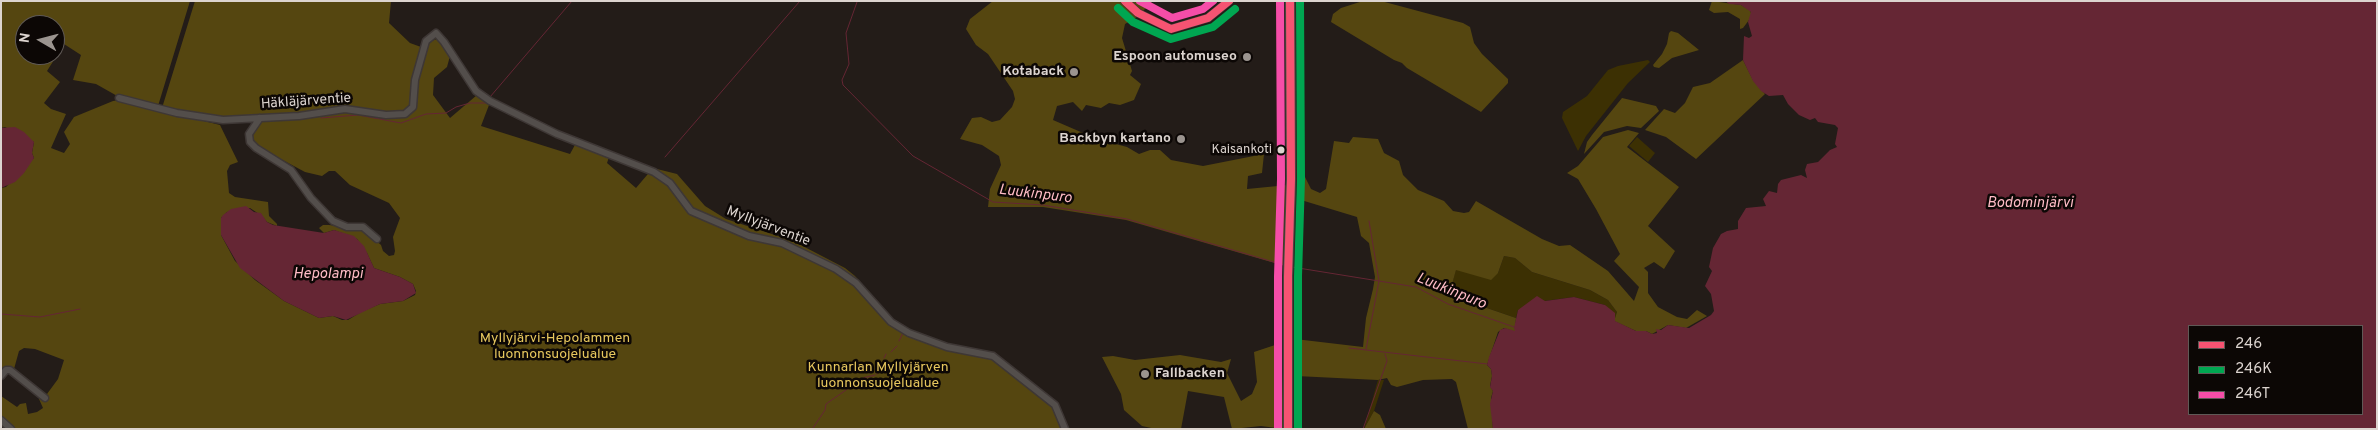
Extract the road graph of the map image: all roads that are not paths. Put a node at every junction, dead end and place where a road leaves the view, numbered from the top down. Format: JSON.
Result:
{"nodes":[{"id":1,"x":1125,"y":1,"type":"edge"},
{"id":2,"x":1229,"y":1,"type":"edge"},
{"id":3,"x":1290,"y":1,"type":"edge"},
{"id":4,"x":436,"y":33,"type":"joint"},
{"id":5,"x":119,"y":98,"type":"dead end"},
{"id":6,"x":260,"y":118,"type":"junction"},
{"id":7,"x":377,"y":239,"type":"dead end"},
{"id":8,"x":1,"y":376,"type":"edge"},
{"id":9,"x":45,"y":398,"type":"dead end"},
{"id":10,"x":1,"y":420,"type":"edge"},
{"id":11,"x":11,"y":429,"type":"edge"},
{"id":12,"x":1065,"y":429,"type":"edge"},
{"id":13,"x":1288,"y":429,"type":"edge"}],
"edges":[{"from":1,"to":2,"type":"street"},
{"from":3,"to":13,"type":"main road"},
{"from":4,"to":6,"type":"street","name":"Häkläjärventie"},
{"from":4,"to":12,"type":"street","name":"Myllyjärventie"},
{"from":5,"to":6,"type":"street","name":"Häkläjärventie"},
{"from":6,"to":7,"type":"street"},
{"from":8,"to":9,"type":"street"},
{"from":10,"to":11,"type":"street"}]}
